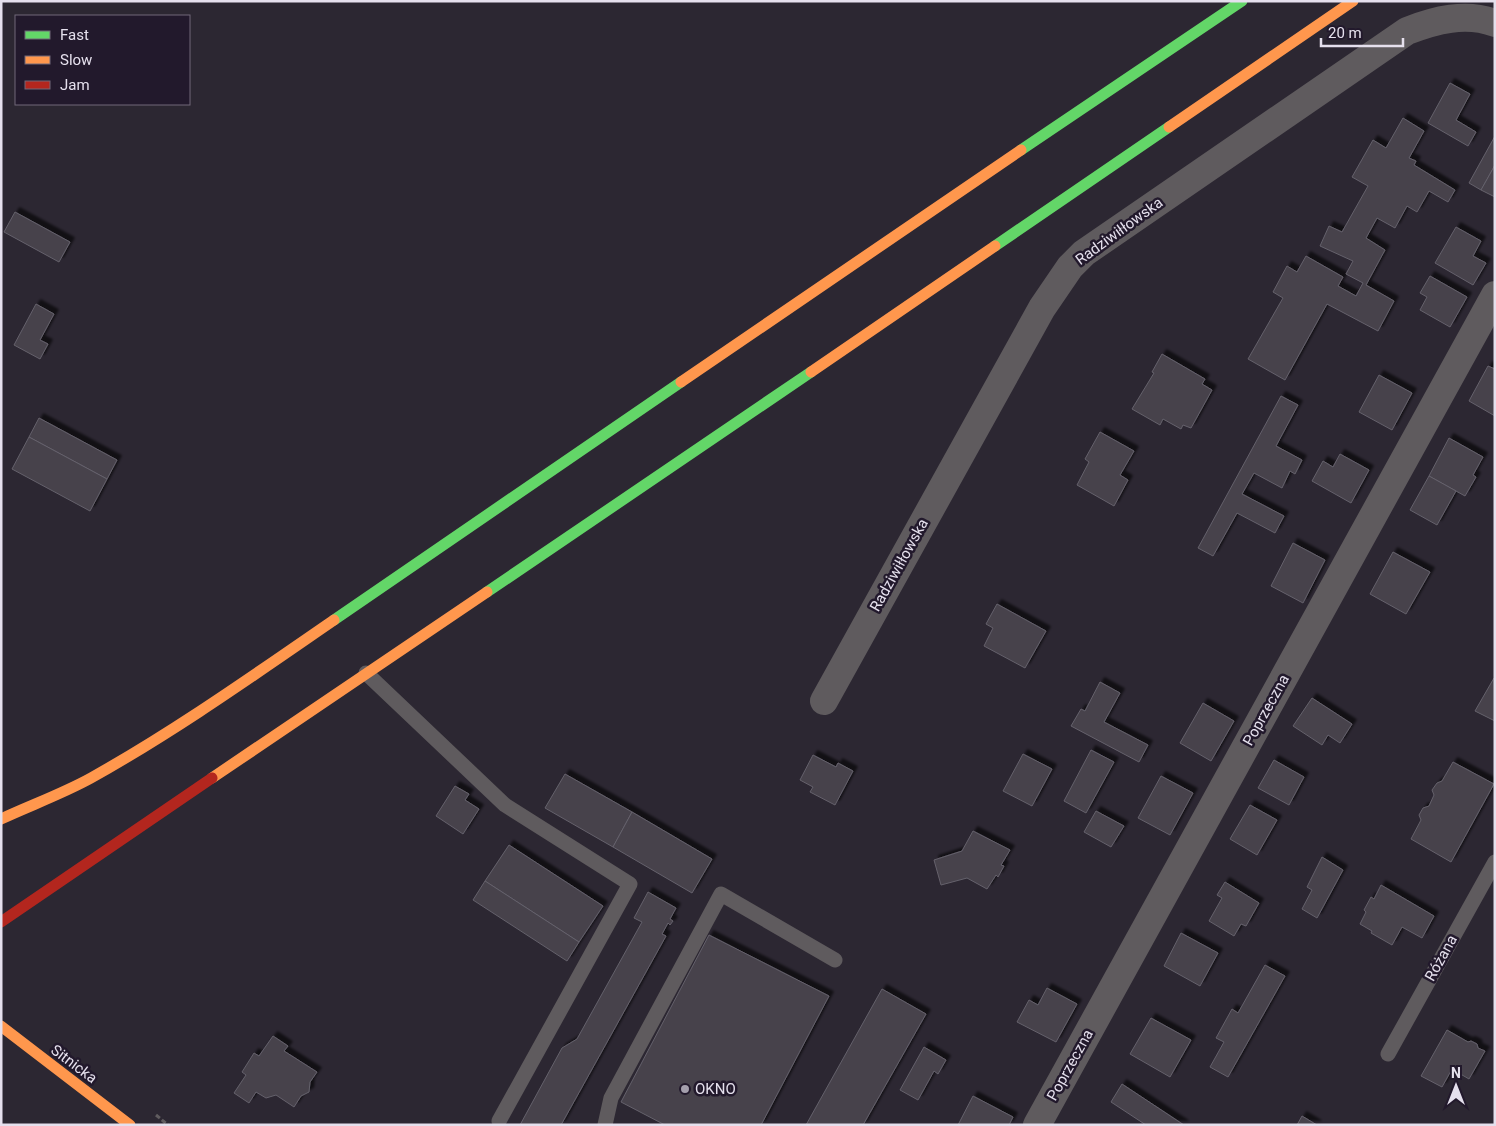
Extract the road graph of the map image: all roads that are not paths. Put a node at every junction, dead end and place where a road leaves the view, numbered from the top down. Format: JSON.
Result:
{"nodes":[{"id":1,"x":1242,"y":1,"type":"edge"},
{"id":2,"x":1353,"y":1,"type":"edge"},
{"id":3,"x":1495,"y":23,"type":"edge"},
{"id":4,"x":1495,"y":296,"type":"edge"},
{"id":5,"x":366,"y":672,"type":"junction"},
{"id":6,"x":824,"y":701,"type":"dead end"},
{"id":7,"x":1,"y":819,"type":"edge"},
{"id":8,"x":1495,"y":862,"type":"edge"},
{"id":9,"x":1,"y":922,"type":"edge"},
{"id":10,"x":835,"y":960,"type":"dead end"},
{"id":11,"x":1,"y":1026,"type":"edge"},
{"id":12,"x":1388,"y":1054,"type":"dead end"},
{"id":13,"x":499,"y":1121,"type":"dead end"},
{"id":14,"x":130,"y":1125,"type":"edge"},
{"id":15,"x":605,"y":1125,"type":"edge"},
{"id":16,"x":1037,"y":1125,"type":"edge"}],
"edges":[{"from":1,"to":7,"type":"street"},
{"from":2,"to":5,"type":"street"},
{"from":3,"to":6,"type":"street","name":"Radziwiłłowska"},
{"from":4,"to":16,"type":"street","name":"Poprzeczna"},
{"from":5,"to":9,"type":"street"},
{"from":5,"to":13,"type":"lane"},
{"from":8,"to":12,"type":"lane","name":"Różana"},
{"from":10,"to":15,"type":"lane"},
{"from":11,"to":14,"type":"street","name":"Sitnicka"}]}
